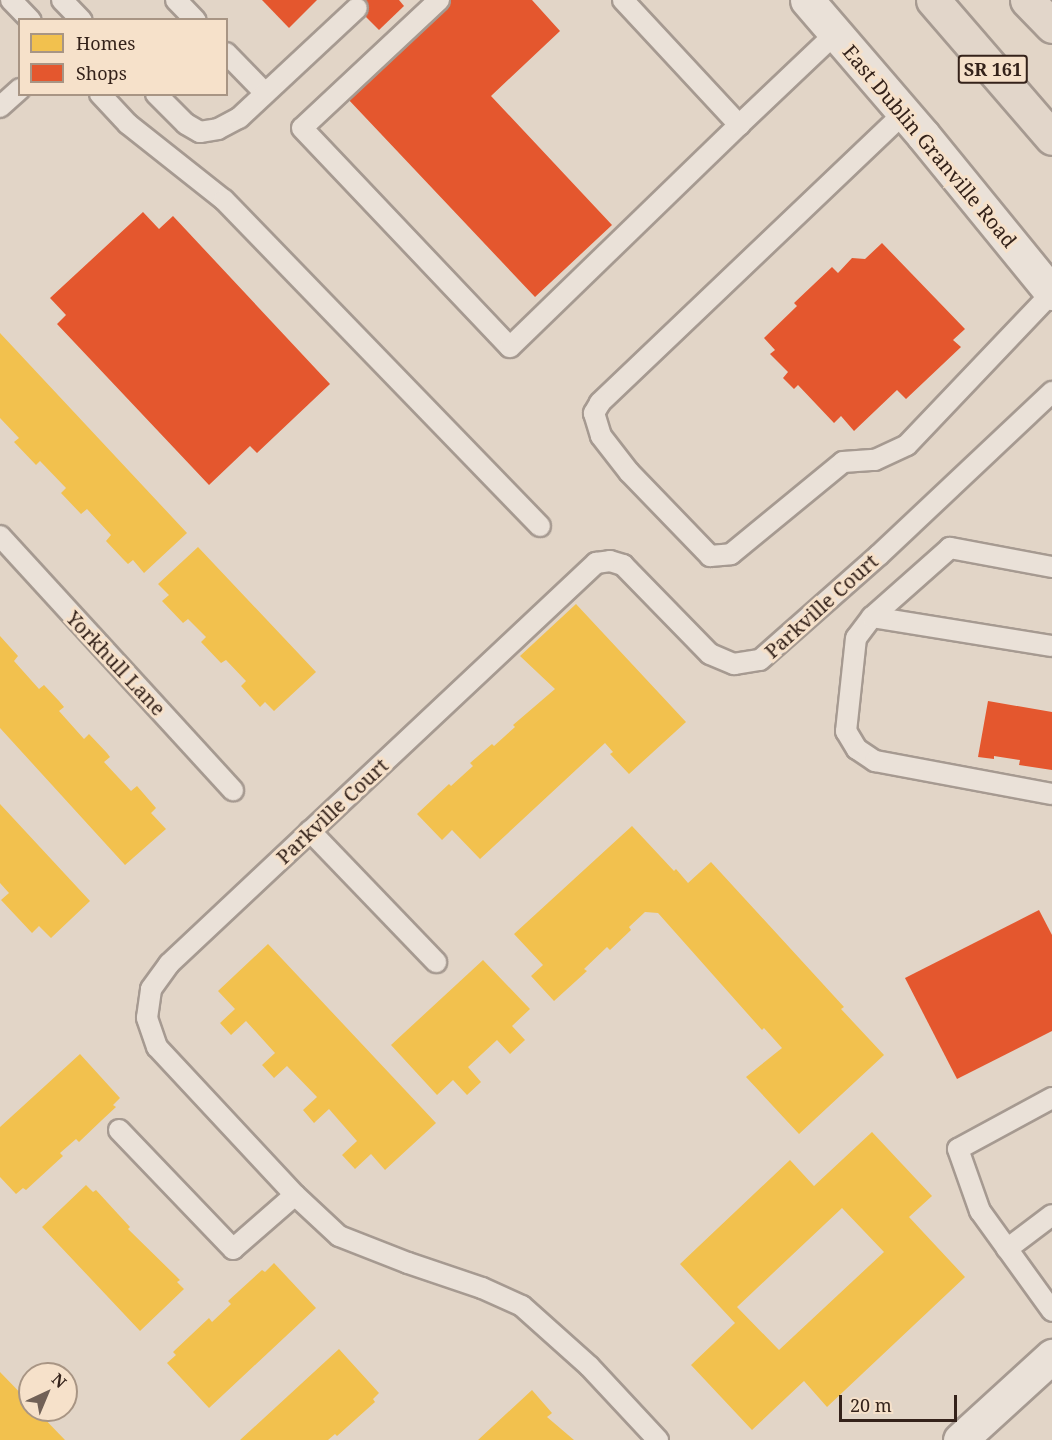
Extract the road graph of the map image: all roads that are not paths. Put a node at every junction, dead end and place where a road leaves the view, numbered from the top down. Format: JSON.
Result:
{"nodes":[{"id":1,"x":11,"y":0,"type":"edge"},
{"id":2,"x":62,"y":0,"type":"edge"},
{"id":3,"x":176,"y":0,"type":"edge"},
{"id":4,"x":439,"y":0,"type":"edge"},
{"id":5,"x":623,"y":0,"type":"edge"},
{"id":6,"x":807,"y":0,"type":"edge"},
{"id":7,"x":933,"y":0,"type":"edge"},
{"id":8,"x":1027,"y":0,"type":"edge"},
{"id":9,"x":357,"y":8,"type":"dead end"},
{"id":10,"x":28,"y":18,"type":"edge"},
{"id":11,"x":79,"y":18,"type":"edge"},
{"id":12,"x":193,"y":18,"type":"edge"},
{"id":13,"x":1052,"y":26,"type":"edge"},
{"id":14,"x":836,"y":33,"type":"junction"},
{"id":15,"x":228,"y":55,"type":"edge"},
{"id":16,"x":18,"y":90,"type":"edge"},
{"id":17,"x":266,"y":93,"type":"junction"},
{"id":18,"x":102,"y":96,"type":"edge"},
{"id":19,"x":158,"y":96,"type":"edge"},
{"id":20,"x":0,"y":107,"type":"edge"},
{"id":21,"x":904,"y":113,"type":"junction"},
{"id":22,"x":739,"y":125,"type":"junction"},
{"id":23,"x":1052,"y":138,"type":"edge"},
{"id":24,"x":1052,"y":293,"type":"edge"},
{"id":25,"x":1052,"y":392,"type":"edge"},
{"id":26,"x":540,"y":526,"type":"dead end"},
{"id":27,"x":0,"y":536,"type":"edge"},
{"id":28,"x":1052,"y":567,"type":"edge"},
{"id":29,"x":872,"y":617,"type":"junction"},
{"id":30,"x":1052,"y":646,"type":"edge"},
{"id":31,"x":233,"y":790,"type":"dead end"},
{"id":32,"x":1052,"y":794,"type":"edge"},
{"id":33,"x":310,"y":831,"type":"junction"},
{"id":34,"x":436,"y":962,"type":"dead end"},
{"id":35,"x":1052,"y":1098,"type":"edge"},
{"id":36,"x":119,"y":1130,"type":"dead end"},
{"id":37,"x":296,"y":1195,"type":"junction"},
{"id":38,"x":1052,"y":1215,"type":"edge"},
{"id":39,"x":1007,"y":1249,"type":"junction"},
{"id":40,"x":1052,"y":1311,"type":"edge"},
{"id":41,"x":1052,"y":1356,"type":"edge"},
{"id":42,"x":658,"y":1440,"type":"edge"},
{"id":43,"x":960,"y":1440,"type":"edge"}],
"edges":[{"from":1,"to":10,"type":"lane"},
{"from":2,"to":11,"type":"lane"},
{"from":3,"to":12,"type":"lane"},
{"from":4,"to":22,"type":"lane"},
{"from":5,"to":22,"type":"lane"},
{"from":6,"to":14,"type":"street","name":"East Dublin Granville Road"},
{"from":7,"to":23,"type":"main road","number":"SR 161"},
{"from":8,"to":13,"type":"main road"},
{"from":9,"to":17,"type":"lane"},
{"from":14,"to":21,"type":"street","name":"East Dublin Granville Road"},
{"from":14,"to":22,"type":"lane"},
{"from":15,"to":17,"type":"lane"},
{"from":16,"to":20,"type":"lane"},
{"from":17,"to":19,"type":"lane"},
{"from":18,"to":26,"type":"lane"},
{"from":21,"to":24,"type":"street","name":"East Dublin Granville Road"},
{"from":21,"to":24,"type":"lane"},
{"from":25,"to":33,"type":"lane","name":"Parkville Court"},
{"from":27,"to":31,"type":"lane","name":"Yorkhull Lane"},
{"from":28,"to":29,"type":"lane"},
{"from":29,"to":30,"type":"lane"},
{"from":29,"to":32,"type":"lane"},
{"from":33,"to":34,"type":"lane"},
{"from":33,"to":37,"type":"lane","name":"Parkville Court"},
{"from":35,"to":39,"type":"lane"},
{"from":36,"to":37,"type":"lane"},
{"from":37,"to":42,"type":"lane","name":"Parkville Court"},
{"from":38,"to":39,"type":"lane"},
{"from":39,"to":40,"type":"lane"},
{"from":41,"to":43,"type":"street"}]}
